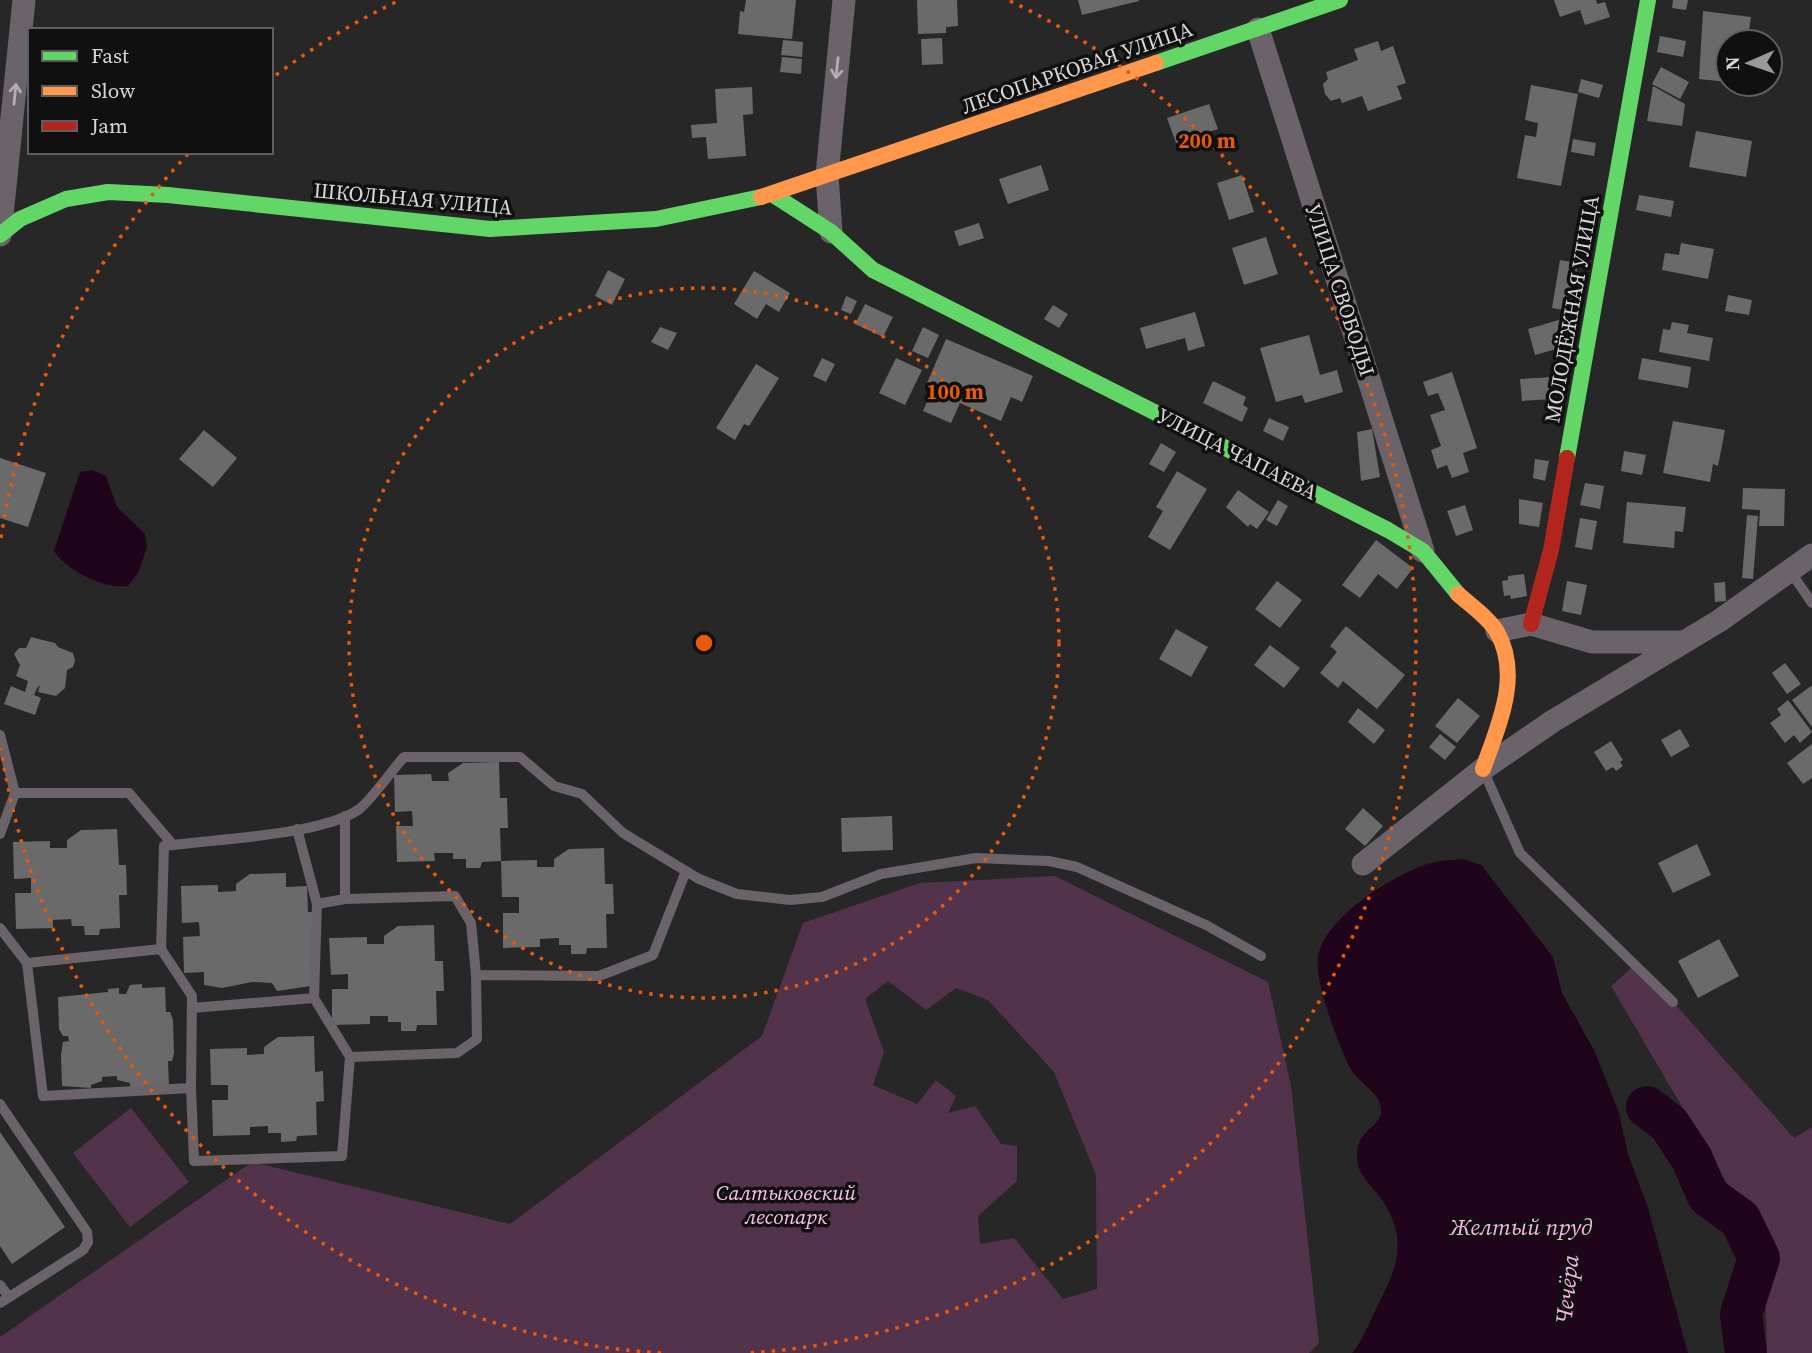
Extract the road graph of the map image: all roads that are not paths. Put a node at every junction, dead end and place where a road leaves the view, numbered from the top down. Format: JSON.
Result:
{"nodes":[{"id":1,"x":24,"y":0,"type":"edge"},
{"id":2,"x":844,"y":0,"type":"edge"},
{"id":3,"x":1340,"y":0,"type":"edge"},
{"id":4,"x":1648,"y":0,"type":"edge"},
{"id":5,"x":1258,"y":29,"type":"junction"},
{"id":6,"x":9,"y":51,"type":"edge"},
{"id":7,"x":827,"y":175,"type":"junction"},
{"id":8,"x":772,"y":194,"type":"junction"},
{"id":9,"x":831,"y":232,"type":"junction"},
{"id":10,"x":0,"y":235,"type":"edge"},
{"id":11,"x":1423,"y":551,"type":"junction"},
{"id":12,"x":1812,"y":555,"type":"edge"},
{"id":13,"x":1790,"y":571,"type":"junction"},
{"id":14,"x":1812,"y":603,"type":"edge"},
{"id":15,"x":1531,"y":624,"type":"junction"},
{"id":16,"x":1497,"y":631,"type":"junction"},
{"id":17,"x":1684,"y":641,"type":"junction"},
{"id":18,"x":0,"y":735,"type":"edge"},
{"id":19,"x":1483,"y":769,"type":"junction"},
{"id":20,"x":15,"y":793,"type":"junction"},
{"id":21,"x":345,"y":816,"type":"junction"},
{"id":22,"x":297,"y":829,"type":"junction"},
{"id":23,"x":0,"y":834,"type":"edge"},
{"id":24,"x":173,"y":845,"type":"junction"},
{"id":25,"x":1363,"y":864,"type":"dead end"},
{"id":26,"x":686,"y":871,"type":"junction"},
{"id":27,"x":345,"y":899,"type":"junction"},
{"id":28,"x":317,"y":904,"type":"junction"},
{"id":29,"x":0,"y":928,"type":"edge"},
{"id":30,"x":161,"y":949,"type":"junction"},
{"id":31,"x":1261,"y":956,"type":"dead end"},
{"id":32,"x":27,"y":963,"type":"junction"},
{"id":33,"x":476,"y":975,"type":"junction"},
{"id":34,"x":314,"y":998,"type":"junction"},
{"id":35,"x":1673,"y":1002,"type":"dead end"},
{"id":36,"x":192,"y":1008,"type":"junction"},
{"id":37,"x":350,"y":1057,"type":"junction"},
{"id":38,"x":191,"y":1088,"type":"junction"},
{"id":39,"x":0,"y":1104,"type":"edge"},
{"id":40,"x":0,"y":1285,"type":"edge"},
{"id":41,"x":4,"y":1300,"type":"edge"}],
"edges":[{"from":1,"to":6,"type":"street"},
{"from":2,"to":7,"type":"street","one_way":true},
{"from":3,"to":5,"type":"street","name":"ЛЕСОПАРКОВАЯ УЛИЦА"},
{"from":4,"to":15,"type":"street","name":"МОЛОДЁЖНАЯ УЛИЦА"},
{"from":5,"to":7,"type":"street","name":"ЛЕСОПАРКОВАЯ УЛИЦА"},
{"from":5,"to":11,"type":"street","name":"УЛИЦА СВОБОДЫ"},
{"from":10,"to":6,"type":"street","one_way":true},
{"from":7,"to":8,"type":"street","name":"ШКОЛЬНАЯ УЛИЦА"},
{"from":7,"to":9,"type":"street"},
{"from":8,"to":9,"type":"street","name":"УЛИЦА ЧАПАЕВА"},
{"from":8,"to":10,"type":"street","name":"ШКОЛЬНАЯ УЛИЦА"},
{"from":9,"to":11,"type":"street","name":"УЛИЦА ЧАПАЕВА"},
{"from":11,"to":16,"type":"street","name":"УЛИЦА ЧАПАЕВА"},
{"from":12,"to":13,"type":"street"},
{"from":13,"to":14,"type":"lane"},
{"from":13,"to":17,"type":"street"},
{"from":15,"to":16,"type":"street"},
{"from":15,"to":17,"type":"street"},
{"from":16,"to":19,"type":"street"},
{"from":17,"to":19,"type":"street"},
{"from":18,"to":20,"type":"lane"},
{"from":19,"to":25,"type":"street"},
{"from":19,"to":35,"type":"lane"},
{"from":20,"to":23,"type":"lane"},
{"from":20,"to":24,"type":"lane"},
{"from":21,"to":22,"type":"lane"},
{"from":21,"to":26,"type":"lane"},
{"from":21,"to":27,"type":"lane"},
{"from":22,"to":24,"type":"lane"},
{"from":22,"to":28,"type":"lane"},
{"from":24,"to":30,"type":"lane"},
{"from":26,"to":31,"type":"lane"},
{"from":26,"to":33,"type":"lane"},
{"from":27,"to":28,"type":"lane"},
{"from":27,"to":33,"type":"lane"},
{"from":28,"to":34,"type":"lane"},
{"from":29,"to":32,"type":"lane"},
{"from":30,"to":32,"type":"lane"},
{"from":30,"to":36,"type":"lane"},
{"from":32,"to":38,"type":"lane"},
{"from":33,"to":37,"type":"lane"},
{"from":34,"to":36,"type":"lane"},
{"from":34,"to":37,"type":"lane"},
{"from":36,"to":38,"type":"lane"},
{"from":37,"to":38,"type":"lane"},
{"from":39,"to":41,"type":"lane"},
{"from":40,"to":41,"type":"lane"}]}
